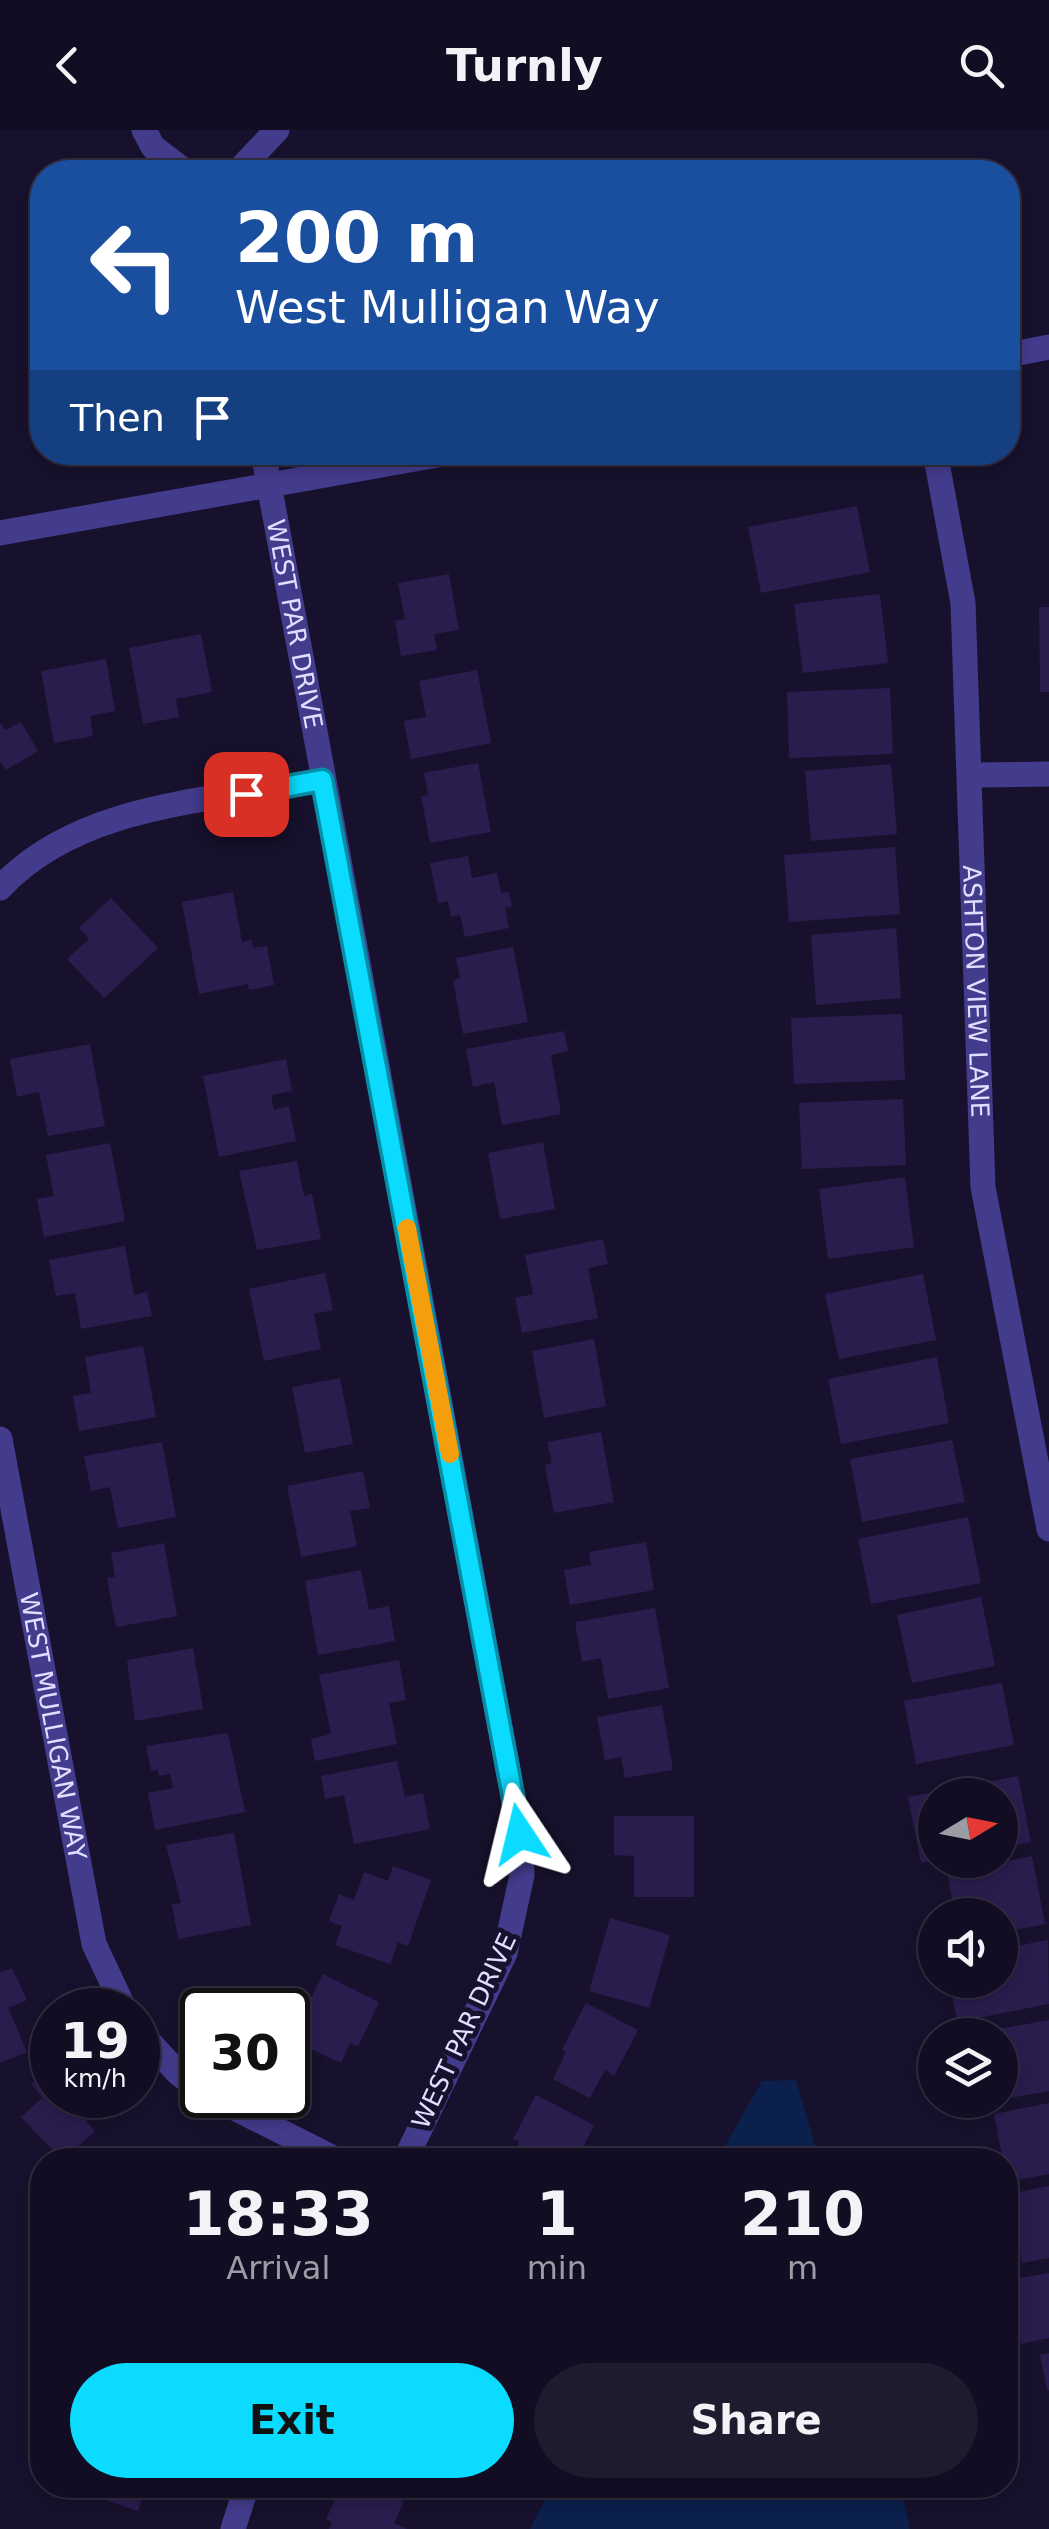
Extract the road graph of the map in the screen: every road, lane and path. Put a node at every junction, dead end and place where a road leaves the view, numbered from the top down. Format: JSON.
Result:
{"nodes":[{"id":1,"x":144,"y":130,"type":"edge"},
{"id":2,"x":277,"y":130,"type":"edge"},
{"id":3,"x":170,"y":160,"type":"edge"},
{"id":4,"x":248,"y":160,"type":"edge"},
{"id":5,"x":1049,"y":347,"type":"edge"},
{"id":6,"x":1020,"y":353,"type":"edge"},
{"id":7,"x":266,"y":465,"type":"edge"},
{"id":8,"x":382,"y":465,"type":"edge"},
{"id":9,"x":937,"y":465,"type":"edge"},
{"id":10,"x":270,"y":485,"type":"junction"},
{"id":11,"x":0,"y":532,"type":"edge"},
{"id":12,"x":972,"y":774,"type":"junction"},
{"id":13,"x":1049,"y":774,"type":"edge"},
{"id":14,"x":322,"y":780,"type":"junction"},
{"id":15,"x":0,"y":888,"type":"edge"},
{"id":16,"x":0,"y":1440,"type":"edge"},
{"id":17,"x":1049,"y":1529,"type":"edge"},
{"id":18,"x":115,"y":1988,"type":"edge"},
{"id":19,"x":160,"y":2054,"type":"edge"},
{"id":20,"x":180,"y":2075,"type":"edge"},
{"id":21,"x":255,"y":2118,"type":"edge"},
{"id":22,"x":314,"y":2148,"type":"edge"},
{"id":23,"x":411,"y":2148,"type":"edge"},
{"id":24,"x":242,"y":2498,"type":"edge"},
{"id":25,"x":233,"y":2529,"type":"edge"}],
"edges":[{"from":1,"to":3,"type":"street"},
{"from":2,"to":4,"type":"street"},
{"from":5,"to":6,"type":"street"},
{"from":7,"to":10,"type":"street","name":"WEST PAR DRIVE"},
{"from":8,"to":10,"type":"street"},
{"from":9,"to":12,"type":"street","name":"ASHTON VIEW LANE"},
{"from":10,"to":11,"type":"street"},
{"from":10,"to":14,"type":"street","name":"WEST PAR DRIVE"},
{"from":12,"to":13,"type":"street"},
{"from":12,"to":17,"type":"street","name":"ASHTON VIEW LANE"},
{"from":14,"to":15,"type":"street"},
{"from":14,"to":23,"type":"street","name":"WEST PAR DRIVE"},
{"from":16,"to":18,"type":"street","name":"WEST MULLIGAN WAY"},
{"from":19,"to":20,"type":"street"},
{"from":21,"to":22,"type":"street"},
{"from":24,"to":25,"type":"street"}]}
